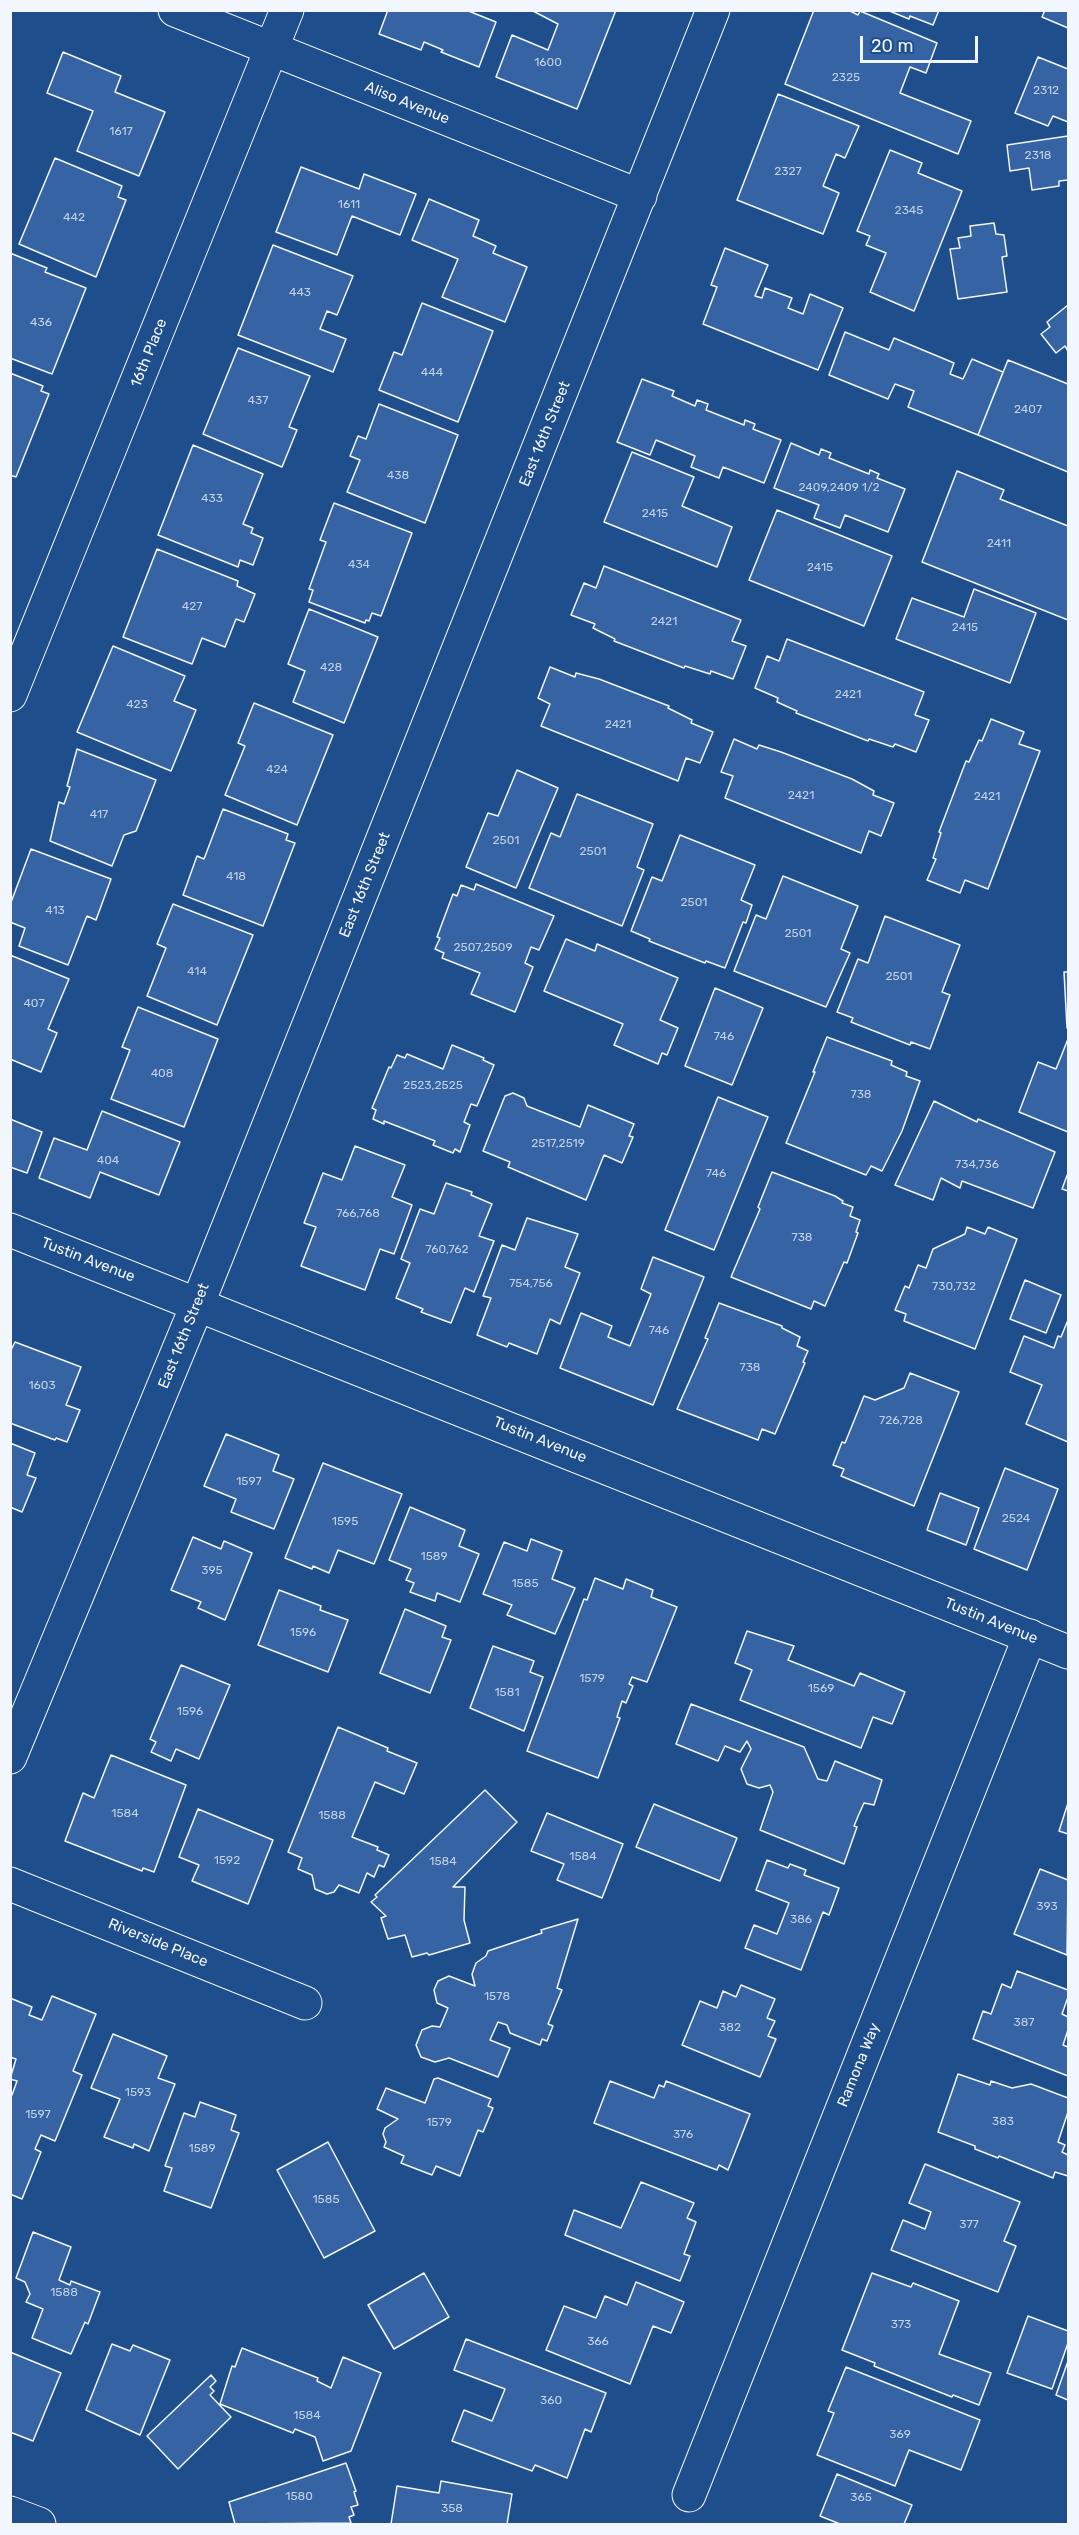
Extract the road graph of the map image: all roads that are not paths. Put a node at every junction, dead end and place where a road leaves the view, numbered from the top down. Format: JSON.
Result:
{"nodes":[{"id":1,"x":175,"y":10,"type":"edge"},
{"id":2,"x":287,"y":10,"type":"edge"},
{"id":3,"x":713,"y":10,"type":"edge"},
{"id":4,"x":271,"y":49,"type":"junction"},
{"id":5,"x":640,"y":196,"type":"junction"},
{"id":6,"x":10,"y":695,"type":"edge"},
{"id":7,"x":10,"y":1230,"type":"edge"},
{"id":8,"x":198,"y":1303,"type":"junction"},
{"id":9,"x":1030,"y":1636,"type":"junction"},
{"id":10,"x":1068,"y":1652,"type":"edge"},
{"id":11,"x":10,"y":1757,"type":"edge"},
{"id":12,"x":10,"y":1884,"type":"edge"},
{"id":13,"x":305,"y":2003,"type":"dead end"},
{"id":14,"x":689,"y":2495,"type":"dead end"},
{"id":15,"x":10,"y":2513,"type":"edge"},
{"id":16,"x":39,"y":2524,"type":"edge"}],
"edges":[{"from":1,"to":4,"type":"street","name":"Aliso Avenue"},
{"from":2,"to":4,"type":"street","name":"16th Place"},
{"from":3,"to":5,"type":"street","name":"East 16th Street"},
{"from":4,"to":5,"type":"street","name":"Aliso Avenue"},
{"from":4,"to":6,"type":"street","name":"16th Place"},
{"from":5,"to":8,"type":"street","name":"East 16th Street"},
{"from":7,"to":8,"type":"street","name":"Tustin Avenue"},
{"from":8,"to":9,"type":"street","name":"Tustin Avenue"},
{"from":8,"to":11,"type":"street","name":"East 16th Street"},
{"from":9,"to":10,"type":"street","name":"Tustin Avenue"},
{"from":9,"to":14,"type":"street","name":"Ramona Way"},
{"from":12,"to":13,"type":"street","name":"Riverside Place"},
{"from":15,"to":16,"type":"street"}]}
